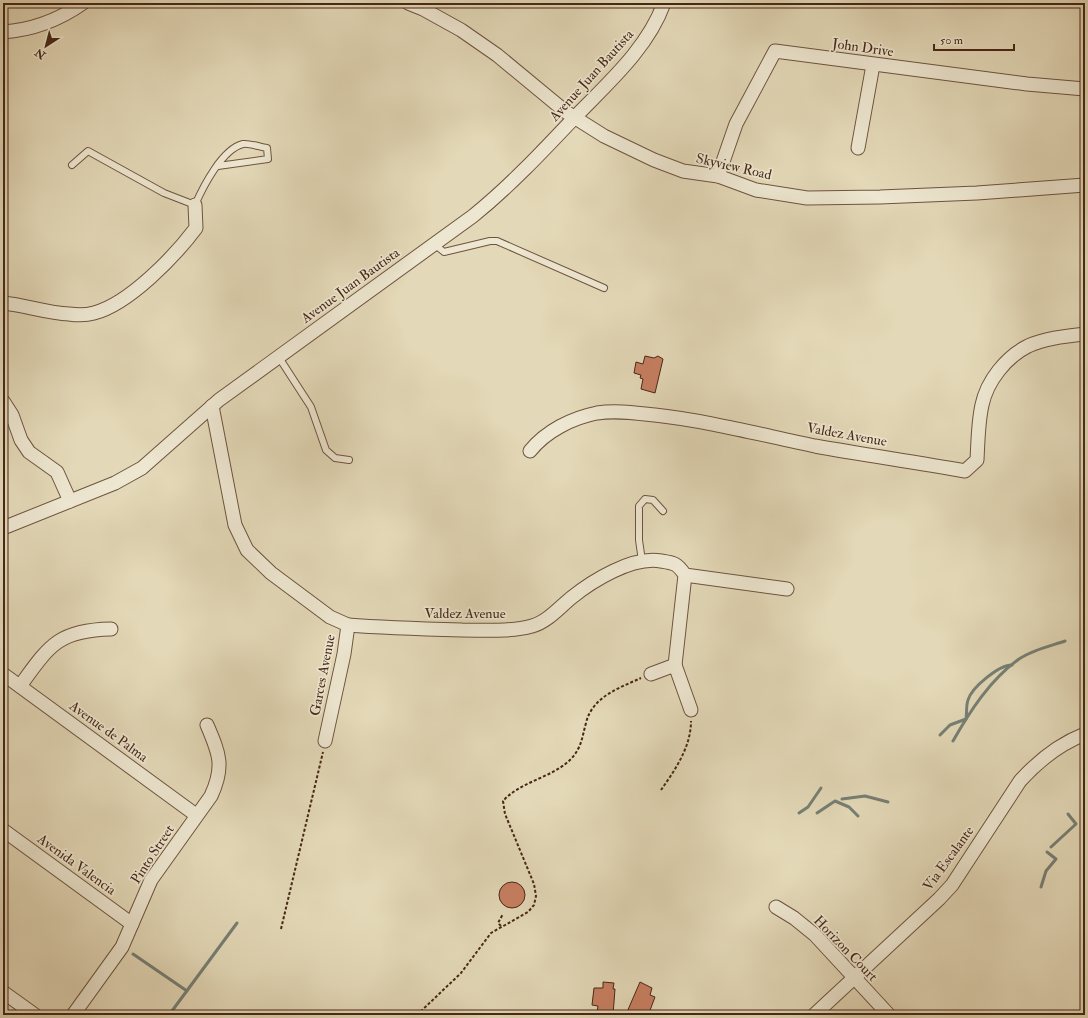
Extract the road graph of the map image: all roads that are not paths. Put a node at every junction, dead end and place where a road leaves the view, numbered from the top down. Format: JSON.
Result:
{"nodes":[{"id":1,"x":83,"y":3,"type":"edge"},
{"id":2,"x":408,"y":3,"type":"edge"},
{"id":3,"x":664,"y":3,"type":"edge"},
{"id":4,"x":3,"y":32,"type":"edge"},
{"id":5,"x":873,"y":65,"type":"junction"},
{"id":6,"x":1085,"y":89,"type":"edge"},
{"id":7,"x":575,"y":118,"type":"junction"},
{"id":8,"x":858,"y":148,"type":"dead end"},
{"id":9,"x":72,"y":165,"type":"dead end"},
{"id":10,"x":218,"y":166,"type":"junction"},
{"id":11,"x":718,"y":176,"type":"junction"},
{"id":12,"x":1085,"y":185,"type":"edge"},
{"id":13,"x":195,"y":205,"type":"junction"},
{"id":14,"x":434,"y":244,"type":"junction"},
{"id":15,"x":604,"y":288,"type":"dead end"},
{"id":16,"x":3,"y":303,"type":"edge"},
{"id":17,"x":1085,"y":334,"type":"edge"},
{"id":18,"x":278,"y":356,"type":"junction"},
{"id":19,"x":3,"y":400,"type":"edge"},
{"id":20,"x":212,"y":406,"type":"junction"},
{"id":21,"x":530,"y":451,"type":"dead end"},
{"id":22,"x":349,"y":460,"type":"dead end"},
{"id":23,"x":70,"y":501,"type":"junction"},
{"id":24,"x":664,"y":511,"type":"dead end"},
{"id":25,"x":3,"y":528,"type":"edge"},
{"id":26,"x":642,"y":560,"type":"junction"},
{"id":27,"x":684,"y":575,"type":"junction"},
{"id":28,"x":787,"y":589,"type":"dead end"},
{"id":29,"x":348,"y":625,"type":"junction"},
{"id":30,"x":111,"y":629,"type":"dead end"},
{"id":31,"x":675,"y":665,"type":"junction"},
{"id":32,"x":3,"y":674,"type":"edge"},
{"id":33,"x":651,"y":674,"type":"road end"},
{"id":34,"x":20,"y":686,"type":"junction"},
{"id":35,"x":691,"y":710,"type":"road end"},
{"id":36,"x":207,"y":725,"type":"dead end"},
{"id":37,"x":1085,"y":734,"type":"edge"},
{"id":38,"x":325,"y":741,"type":"road end"},
{"id":39,"x":196,"y":815,"type":"junction"},
{"id":40,"x":3,"y":830,"type":"edge"},
{"id":41,"x":776,"y":907,"type":"dead end"},
{"id":42,"x":132,"y":924,"type":"junction"},
{"id":43,"x":854,"y":979,"type":"junction"},
{"id":44,"x":3,"y":992,"type":"edge"},
{"id":45,"x":35,"y":1015,"type":"edge"},
{"id":46,"x":73,"y":1015,"type":"edge"},
{"id":47,"x":814,"y":1015,"type":"edge"},
{"id":48,"x":889,"y":1015,"type":"edge"}],
"edges":[{"from":1,"to":4,"type":"street"},
{"from":2,"to":7,"type":"street","name":"Skyview Road"},
{"from":3,"to":7,"type":"street","name":"Avenue Juan Bautista"},
{"from":5,"to":6,"type":"street","name":"John Drive"},
{"from":5,"to":8,"type":"street"},
{"from":5,"to":11,"type":"street","name":"John Drive"},
{"from":7,"to":11,"type":"street","name":"Skyview Road"},
{"from":7,"to":14,"type":"street","name":"Avenue Juan Bautista"},
{"from":9,"to":13,"type":"lane"},
{"from":10,"to":10,"type":"lane"},
{"from":10,"to":13,"type":"lane"},
{"from":11,"to":12,"type":"street","name":"Skyview Road"},
{"from":13,"to":16,"type":"street"},
{"from":14,"to":15,"type":"lane"},
{"from":14,"to":18,"type":"street","name":"Avenue Juan Bautista"},
{"from":17,"to":21,"type":"street","name":"Valdez Avenue"},
{"from":18,"to":20,"type":"street","name":"Avenue Juan Bautista"},
{"from":18,"to":22,"type":"lane"},
{"from":19,"to":23,"type":"street"},
{"from":20,"to":23,"type":"street","name":"Avenue Juan Bautista"},
{"from":20,"to":29,"type":"street","name":"Garces Avenue"},
{"from":23,"to":25,"type":"street","name":"Avenue Juan Bautista"},
{"from":24,"to":26,"type":"lane"},
{"from":26,"to":27,"type":"street"},
{"from":26,"to":29,"type":"street","name":"Valdez Avenue"},
{"from":27,"to":28,"type":"street"},
{"from":27,"to":31,"type":"street"},
{"from":29,"to":38,"type":"street","name":"Garces Avenue"},
{"from":30,"to":34,"type":"street"},
{"from":31,"to":33,"type":"street"},
{"from":31,"to":35,"type":"street"},
{"from":32,"to":34,"type":"street","name":"Avenue de Palma"},
{"from":34,"to":39,"type":"street","name":"Avenue de Palma"},
{"from":36,"to":39,"type":"street","name":"Pinto Street"},
{"from":37,"to":43,"type":"street","name":"Via Escalante"},
{"from":39,"to":42,"type":"street","name":"Pinto Street"},
{"from":40,"to":42,"type":"street","name":"Avenida Valencia"},
{"from":41,"to":43,"type":"street","name":"Horizon Court"},
{"from":42,"to":46,"type":"street","name":"Pinto Street"},
{"from":43,"to":47,"type":"street","name":"Via Escalante"},
{"from":43,"to":48,"type":"street","name":"Horizon Court"},
{"from":44,"to":45,"type":"street"}]}
